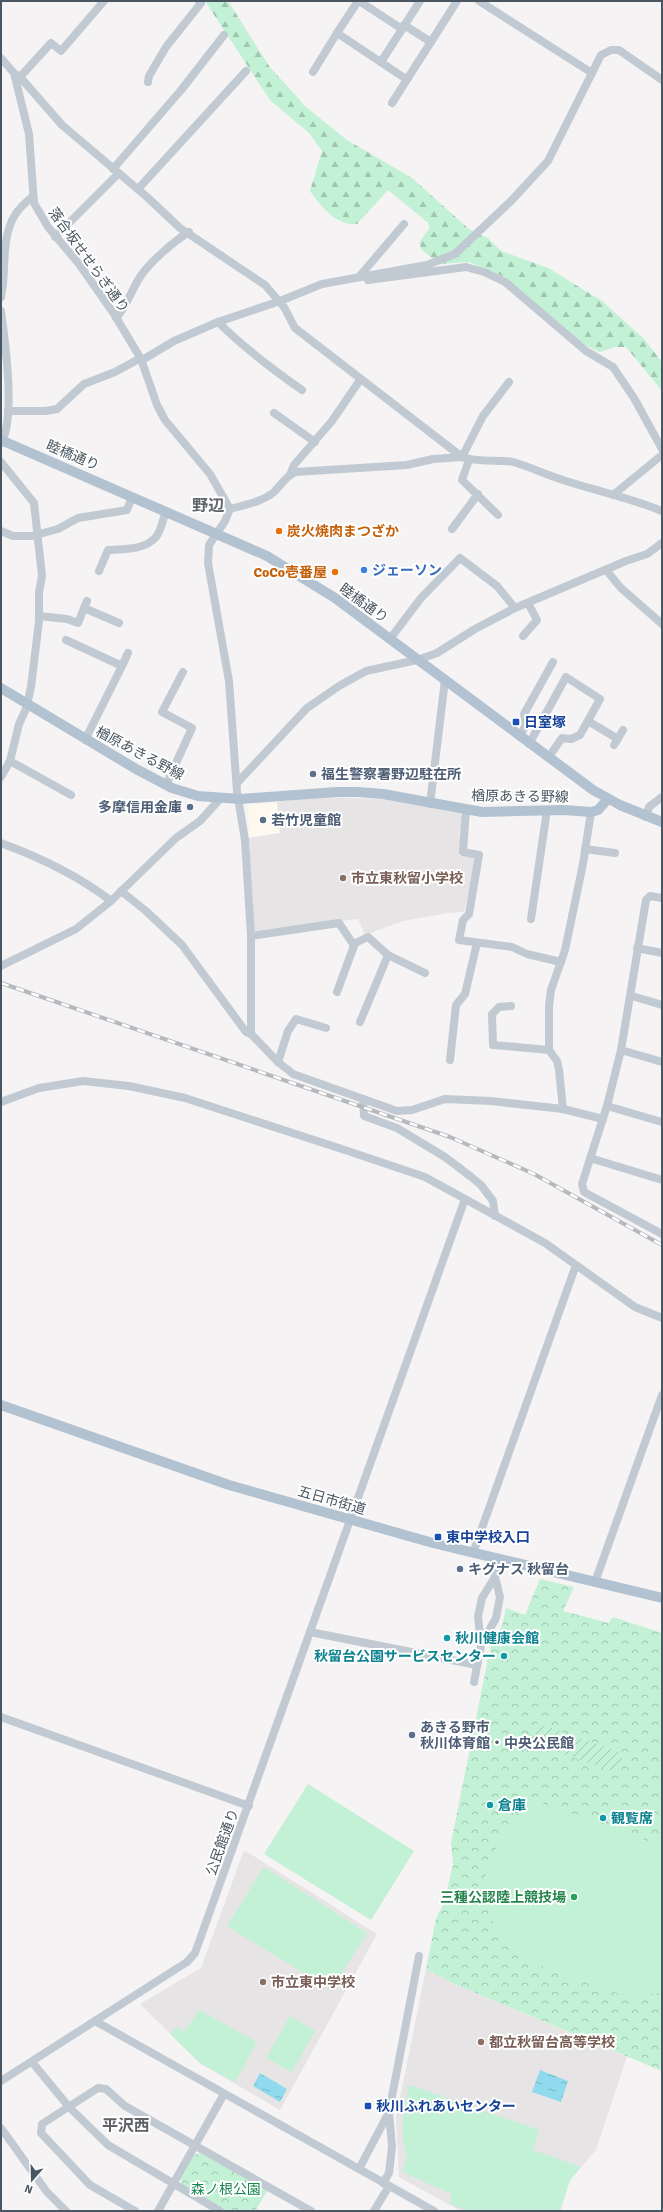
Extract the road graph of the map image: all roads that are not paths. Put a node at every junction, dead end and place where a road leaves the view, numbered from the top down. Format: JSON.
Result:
{"nodes":[{"id":1,"x":104,"y":1,"type":"edge"},
{"id":2,"x":200,"y":1,"type":"edge"},
{"id":3,"x":359,"y":1,"type":"edge"},
{"id":4,"x":420,"y":1,"type":"edge"},
{"id":5,"x":457,"y":1,"type":"edge"},
{"id":6,"x":480,"y":1,"type":"edge"},
{"id":7,"x":403,"y":27,"type":"junction"},
{"id":8,"x":338,"y":33,"type":"junction"},
{"id":9,"x":224,"y":35,"type":"dead end"},
{"id":10,"x":430,"y":42,"type":"junction"},
{"id":11,"x":1,"y":58,"type":"edge"},
{"id":12,"x":381,"y":62,"type":"junction"},
{"id":13,"x":246,"y":71,"type":"dead end"},
{"id":14,"x":313,"y":72,"type":"dead end"},
{"id":15,"x":592,"y":73,"type":"junction"},
{"id":16,"x":17,"y":75,"type":"junction"},
{"id":17,"x":406,"y":79,"type":"junction"},
{"id":18,"x":662,"y":80,"type":"edge"},
{"id":19,"x":148,"y":82,"type":"dead end"},
{"id":20,"x":392,"y":103,"type":"dead end"},
{"id":21,"x":116,"y":172,"type":"junction"},
{"id":22,"x":138,"y":190,"type":"junction"},
{"id":23,"x":32,"y":197,"type":"junction"},
{"id":24,"x":404,"y":224,"type":"dead end"},
{"id":25,"x":188,"y":232,"type":"junction"},
{"id":26,"x":55,"y":237,"type":"junction"},
{"id":27,"x":359,"y":277,"type":"junction"},
{"id":28,"x":322,"y":284,"type":"junction"},
{"id":29,"x":1,"y":294,"type":"edge"},
{"id":30,"x":280,"y":301,"type":"junction"},
{"id":31,"x":1,"y":311,"type":"edge"},
{"id":32,"x":116,"y":318,"type":"junction"},
{"id":33,"x":218,"y":322,"type":"junction"},
{"id":34,"x":141,"y":359,"type":"junction"},
{"id":35,"x":360,"y":380,"type":"junction"},
{"id":36,"x":509,"y":382,"type":"dead end"},
{"id":37,"x":302,"y":390,"type":"dead end"},
{"id":38,"x":4,"y":391,"type":"edge"},
{"id":39,"x":8,"y":411,"type":"junction"},
{"id":40,"x":274,"y":413,"type":"dead end"},
{"id":41,"x":2,"y":441,"type":"edge"},
{"id":42,"x":315,"y":442,"type":"junction"},
{"id":43,"x":662,"y":449,"type":"edge"},
{"id":44,"x":662,"y":455,"type":"edge"},
{"id":45,"x":465,"y":458,"type":"junction"},
{"id":46,"x":1,"y":462,"type":"edge"},
{"id":47,"x":290,"y":475,"type":"junction"},
{"id":48,"x":478,"y":494,"type":"junction"},
{"id":49,"x":613,"y":495,"type":"junction"},
{"id":50,"x":132,"y":497,"type":"junction"},
{"id":51,"x":230,"y":509,"type":"junction"},
{"id":52,"x":166,"y":511,"type":"junction"},
{"id":53,"x":662,"y":512,"type":"edge"},
{"id":54,"x":498,"y":515,"type":"dead end"},
{"id":55,"x":452,"y":529,"type":"dead end"},
{"id":56,"x":1,"y":531,"type":"edge"},
{"id":57,"x":37,"y":534,"type":"junction"},
{"id":58,"x":217,"y":534,"type":"junction"},
{"id":59,"x":662,"y":543,"type":"edge"},
{"id":60,"x":606,"y":570,"type":"junction"},
{"id":61,"x":99,"y":571,"type":"dead end"},
{"id":62,"x":528,"y":603,"type":"junction"},
{"id":63,"x":515,"y":608,"type":"junction"},
{"id":64,"x":39,"y":616,"type":"junction"},
{"id":65,"x":119,"y":623,"type":"dead end"},
{"id":66,"x":662,"y":624,"type":"edge"},
{"id":67,"x":523,"y":636,"type":"dead end"},
{"id":68,"x":390,"y":639,"type":"junction"},
{"id":69,"x":66,"y":640,"type":"dead end"},
{"id":70,"x":128,"y":654,"type":"dead end"},
{"id":71,"x":418,"y":660,"type":"junction"},
{"id":72,"x":553,"y":662,"type":"dead end"},
{"id":73,"x":122,"y":666,"type":"junction"},
{"id":74,"x":183,"y":672,"type":"dead end"},
{"id":75,"x":445,"y":680,"type":"junction"},
{"id":76,"x":1,"y":688,"type":"edge"},
{"id":77,"x":27,"y":704,"type":"junction"},
{"id":78,"x":588,"y":721,"type":"junction"},
{"id":79,"x":622,"y":730,"type":"dead end"},
{"id":80,"x":520,"y":737,"type":"junction"},
{"id":81,"x":86,"y":740,"type":"junction"},
{"id":82,"x":529,"y":744,"type":"junction"},
{"id":83,"x":548,"y":758,"type":"junction"},
{"id":84,"x":10,"y":761,"type":"junction"},
{"id":85,"x":1,"y":777,"type":"edge"},
{"id":86,"x":237,"y":783,"type":"junction"},
{"id":87,"x":166,"y":785,"type":"junction"},
{"id":88,"x":71,"y":795,"type":"dead end"},
{"id":89,"x":662,"y":797,"type":"edge"},
{"id":90,"x":220,"y":799,"type":"junction"},
{"id":91,"x":608,"y":799,"type":"junction"},
{"id":92,"x":240,"y":800,"type":"junction"},
{"id":93,"x":430,"y":804,"type":"junction"},
{"id":94,"x":466,"y":809,"type":"junction"},
{"id":95,"x":547,"y":810,"type":"junction"},
{"id":96,"x":590,"y":812,"type":"junction"},
{"id":97,"x":646,"y":816,"type":"junction"},
{"id":98,"x":662,"y":822,"type":"edge"},
{"id":99,"x":1,"y":843,"type":"edge"},
{"id":100,"x":585,"y":849,"type":"junction"},
{"id":101,"x":615,"y":853,"type":"dead end"},
{"id":102,"x":121,"y":891,"type":"junction"},
{"id":103,"x":662,"y":898,"type":"edge"},
{"id":104,"x":111,"y":901,"type":"junction"},
{"id":105,"x":531,"y":919,"type":"dead end"},
{"id":106,"x":251,"y":936,"type":"junction"},
{"id":107,"x":355,"y":943,"type":"junction"},
{"id":108,"x":477,"y":943,"type":"junction"},
{"id":109,"x":637,"y":948,"type":"junction"},
{"id":110,"x":662,"y":952,"type":"edge"},
{"id":111,"x":388,"y":955,"type":"junction"},
{"id":112,"x":561,"y":962,"type":"junction"},
{"id":113,"x":1,"y":966,"type":"edge"},
{"id":114,"x":425,"y":973,"type":"dead end"},
{"id":115,"x":337,"y":992,"type":"dead end"},
{"id":116,"x":632,"y":996,"type":"junction"},
{"id":117,"x":662,"y":1005,"type":"edge"},
{"id":118,"x":510,"y":1006,"type":"dead end"},
{"id":119,"x":360,"y":1022,"type":"dead end"},
{"id":120,"x":326,"y":1028,"type":"dead end"},
{"id":121,"x":251,"y":1034,"type":"junction"},
{"id":122,"x":549,"y":1050,"type":"junction"},
{"id":123,"x":621,"y":1050,"type":"junction"},
{"id":124,"x":450,"y":1060,"type":"dead end"},
{"id":125,"x":278,"y":1062,"type":"junction"},
{"id":126,"x":662,"y":1062,"type":"edge"},
{"id":127,"x":363,"y":1099,"type":"junction"},
{"id":128,"x":1,"y":1102,"type":"edge"},
{"id":129,"x":607,"y":1106,"type":"junction"},
{"id":130,"x":563,"y":1109,"type":"junction"},
{"id":131,"x":603,"y":1119,"type":"junction"},
{"id":132,"x":662,"y":1122,"type":"edge"},
{"id":133,"x":590,"y":1158,"type":"junction"},
{"id":134,"x":662,"y":1180,"type":"edge"},
{"id":135,"x":465,"y":1199,"type":"junction"},
{"id":136,"x":495,"y":1216,"type":"junction"},
{"id":137,"x":662,"y":1234,"type":"edge"},
{"id":138,"x":576,"y":1265,"type":"junction"},
{"id":139,"x":662,"y":1318,"type":"edge"},
{"id":140,"x":662,"y":1395,"type":"edge"},
{"id":141,"x":1,"y":1405,"type":"edge"},
{"id":142,"x":350,"y":1520,"type":"junction"},
{"id":143,"x":473,"y":1553,"type":"junction"},
{"id":144,"x":499,"y":1559,"type":"junction"},
{"id":145,"x":495,"y":1577,"type":"junction"},
{"id":146,"x":595,"y":1582,"type":"junction"},
{"id":147,"x":486,"y":1593,"type":"junction"},
{"id":148,"x":500,"y":1597,"type":"junction"},
{"id":149,"x":662,"y":1598,"type":"edge"},
{"id":150,"x":478,"y":1616,"type":"junction"},
{"id":151,"x":496,"y":1618,"type":"junction"},
{"id":152,"x":310,"y":1632,"type":"junction"},
{"id":153,"x":481,"y":1645,"type":"junction"},
{"id":154,"x":477,"y":1666,"type":"junction"},
{"id":155,"x":474,"y":1682,"type":"dead end"},
{"id":156,"x":1,"y":1716,"type":"edge"},
{"id":157,"x":249,"y":1806,"type":"junction"},
{"id":158,"x":420,"y":1956,"type":"dead end"},
{"id":159,"x":95,"y":2021,"type":"junction"},
{"id":160,"x":32,"y":2062,"type":"junction"},
{"id":161,"x":1,"y":2080,"type":"edge"},
{"id":162,"x":224,"y":2094,"type":"junction"},
{"id":163,"x":69,"y":2107,"type":"junction"},
{"id":164,"x":389,"y":2112,"type":"junction"},
{"id":165,"x":1,"y":2128,"type":"edge"},
{"id":166,"x":195,"y":2146,"type":"junction"},
{"id":167,"x":360,"y":2170,"type":"junction"},
{"id":168,"x":174,"y":2184,"type":"junction"},
{"id":169,"x":386,"y":2185,"type":"junction"},
{"id":170,"x":66,"y":2211,"type":"edge"},
{"id":171,"x":135,"y":2211,"type":"edge"},
{"id":172,"x":158,"y":2211,"type":"edge"},
{"id":173,"x":220,"y":2211,"type":"edge"},
{"id":174,"x":311,"y":2211,"type":"edge"},
{"id":175,"x":374,"y":2211,"type":"edge"},
{"id":176,"x":434,"y":2211,"type":"edge"}],
"edges":[{"from":1,"to":16,"type":"street"},
{"from":2,"to":19,"type":"street"},
{"from":3,"to":7,"type":"street"},
{"from":3,"to":8,"type":"street"},
{"from":4,"to":7,"type":"street"},
{"from":5,"to":10,"type":"street"},
{"from":6,"to":15,"type":"street"},
{"from":7,"to":10,"type":"street"},
{"from":7,"to":12,"type":"street"},
{"from":8,"to":12,"type":"street"},
{"from":8,"to":14,"type":"street"},
{"from":9,"to":21,"type":"street"},
{"from":10,"to":17,"type":"street"},
{"from":11,"to":16,"type":"street","name":"落合坂せせらぎ通り"},
{"from":12,"to":17,"type":"street"},
{"from":13,"to":22,"type":"street"},
{"from":15,"to":18,"type":"street"},
{"from":15,"to":27,"type":"street"},
{"from":16,"to":21,"type":"street"},
{"from":16,"to":23,"type":"street","name":"落合坂せせらぎ通り"},
{"from":17,"to":20,"type":"street"},
{"from":21,"to":22,"type":"street"},
{"from":21,"to":26,"type":"street"},
{"from":22,"to":25,"type":"street"},
{"from":23,"to":26,"type":"street","name":"落合坂せせらぎ通り"},
{"from":23,"to":29,"type":"street"},
{"from":24,"to":27,"type":"street"},
{"from":25,"to":30,"type":"street"},
{"from":25,"to":32,"type":"street"},
{"from":26,"to":32,"type":"street","name":"落合坂せせらぎ通り"},
{"from":27,"to":28,"type":"street"},
{"from":28,"to":30,"type":"street"},
{"from":28,"to":43,"type":"street"},
{"from":30,"to":33,"type":"street"},
{"from":30,"to":35,"type":"street"},
{"from":31,"to":38,"type":"street"},
{"from":32,"to":34,"type":"street","name":"落合坂せせらぎ通り"},
{"from":33,"to":34,"type":"street"},
{"from":33,"to":37,"type":"street"},
{"from":34,"to":39,"type":"street"},
{"from":34,"to":51,"type":"street","name":"落合坂せせらぎ通り"},
{"from":35,"to":42,"type":"street"},
{"from":35,"to":45,"type":"street"},
{"from":36,"to":45,"type":"street"},
{"from":38,"to":39,"type":"street"},
{"from":39,"to":41,"type":"street"},
{"from":40,"to":42,"type":"street"},
{"from":41,"to":50,"type":"main road","name":"睦橋通り"},
{"from":42,"to":47,"type":"street"},
{"from":44,"to":49,"type":"street"},
{"from":45,"to":47,"type":"street"},
{"from":45,"to":48,"type":"street"},
{"from":45,"to":49,"type":"street"},
{"from":46,"to":57,"type":"street"},
{"from":47,"to":51,"type":"street"},
{"from":48,"to":54,"type":"street"},
{"from":48,"to":55,"type":"street"},
{"from":49,"to":53,"type":"street"},
{"from":50,"to":52,"type":"main road","name":"睦橋通り"},
{"from":50,"to":57,"type":"street"},
{"from":51,"to":58,"type":"street"},
{"from":52,"to":58,"type":"main road","name":"睦橋通り"},
{"from":52,"to":61,"type":"street"},
{"from":56,"to":57,"type":"street"},
{"from":57,"to":64,"type":"street"},
{"from":58,"to":68,"type":"main road","name":"睦橋通り"},
{"from":58,"to":86,"type":"street"},
{"from":59,"to":60,"type":"street"},
{"from":60,"to":62,"type":"street"},
{"from":60,"to":66,"type":"street"},
{"from":62,"to":63,"type":"street"},
{"from":62,"to":67,"type":"street"},
{"from":63,"to":68,"type":"street"},
{"from":63,"to":71,"type":"street"},
{"from":64,"to":65,"type":"street"},
{"from":64,"to":77,"type":"street"},
{"from":68,"to":71,"type":"main road","name":"睦橋通り"},
{"from":69,"to":73,"type":"street"},
{"from":70,"to":73,"type":"street"},
{"from":71,"to":75,"type":"main road","name":"睦橋通り"},
{"from":71,"to":86,"type":"street"},
{"from":72,"to":80,"type":"street"},
{"from":73,"to":81,"type":"street"},
{"from":74,"to":87,"type":"street"},
{"from":75,"to":80,"type":"main road","name":"睦橋通り"},
{"from":75,"to":93,"type":"street"},
{"from":76,"to":77,"type":"main road","name":"楢原あきる野線"},
{"from":77,"to":81,"type":"main road","name":"楢原あきる野線"},
{"from":77,"to":84,"type":"street"},
{"from":78,"to":79,"type":"street"},
{"from":78,"to":82,"type":"street"},
{"from":78,"to":83,"type":"street"},
{"from":80,"to":82,"type":"main road","name":"睦橋通り"},
{"from":81,"to":87,"type":"main road","name":"楢原あきる野線"},
{"from":82,"to":83,"type":"main road","name":"睦橋通り"},
{"from":83,"to":91,"type":"main road","name":"睦橋通り"},
{"from":84,"to":85,"type":"street"},
{"from":84,"to":88,"type":"street"},
{"from":86,"to":92,"type":"street"},
{"from":87,"to":90,"type":"main road","name":"楢原あきる野線"},
{"from":89,"to":97,"type":"street"},
{"from":90,"to":92,"type":"main road","name":"楢原あきる野線"},
{"from":90,"to":102,"type":"street"},
{"from":91,"to":96,"type":"main road"},
{"from":91,"to":97,"type":"main road","name":"睦橋通り"},
{"from":92,"to":93,"type":"main road","name":"楢原あきる野線"},
{"from":92,"to":106,"type":"street"},
{"from":93,"to":94,"type":"main road","name":"楢原あきる野線"},
{"from":94,"to":95,"type":"main road","name":"楢原あきる野線"},
{"from":94,"to":108,"type":"street"},
{"from":95,"to":96,"type":"main road","name":"楢原あきる野線"},
{"from":95,"to":105,"type":"street"},
{"from":96,"to":100,"type":"street"},
{"from":97,"to":98,"type":"main road","name":"睦橋通り"},
{"from":99,"to":104,"type":"street"},
{"from":100,"to":101,"type":"street"},
{"from":100,"to":112,"type":"street"},
{"from":102,"to":104,"type":"street"},
{"from":102,"to":121,"type":"street"},
{"from":103,"to":109,"type":"street"},
{"from":104,"to":113,"type":"street"},
{"from":106,"to":107,"type":"street"},
{"from":106,"to":121,"type":"street"},
{"from":107,"to":111,"type":"street"},
{"from":107,"to":115,"type":"street"},
{"from":108,"to":112,"type":"street"},
{"from":108,"to":124,"type":"street"},
{"from":109,"to":110,"type":"street"},
{"from":109,"to":116,"type":"street"},
{"from":111,"to":114,"type":"street"},
{"from":111,"to":119,"type":"street"},
{"from":112,"to":122,"type":"street"},
{"from":116,"to":117,"type":"street"},
{"from":116,"to":123,"type":"street"},
{"from":118,"to":122,"type":"street"},
{"from":120,"to":125,"type":"street"},
{"from":121,"to":125,"type":"street"},
{"from":122,"to":130,"type":"street"},
{"from":123,"to":126,"type":"street"},
{"from":123,"to":129,"type":"street"},
{"from":125,"to":127,"type":"street"},
{"from":127,"to":130,"type":"street"},
{"from":127,"to":136,"type":"street"},
{"from":128,"to":135,"type":"street"},
{"from":129,"to":131,"type":"street"},
{"from":129,"to":132,"type":"street"},
{"from":130,"to":131,"type":"street"},
{"from":131,"to":133,"type":"street"},
{"from":133,"to":134,"type":"street"},
{"from":133,"to":137,"type":"street"},
{"from":135,"to":136,"type":"street"},
{"from":135,"to":142,"type":"street","name":"公民館通り"},
{"from":136,"to":138,"type":"street"},
{"from":138,"to":139,"type":"street"},
{"from":138,"to":143,"type":"street"},
{"from":140,"to":146,"type":"street"},
{"from":141,"to":142,"type":"main road","name":"五日市街道"},
{"from":142,"to":143,"type":"main road","name":"五日市街道"},
{"from":142,"to":152,"type":"street","name":"公民館通り"},
{"from":143,"to":144,"type":"main road","name":"五日市街道"},
{"from":144,"to":145,"type":"street"},
{"from":144,"to":146,"type":"main road","name":"五日市街道"},
{"from":145,"to":147,"type":"street"},
{"from":145,"to":148,"type":"street"},
{"from":146,"to":149,"type":"main road","name":"五日市街道"},
{"from":147,"to":148,"type":"street"},
{"from":147,"to":150,"type":"street"},
{"from":148,"to":151,"type":"street"},
{"from":150,"to":151,"type":"street"},
{"from":150,"to":153,"type":"street"},
{"from":151,"to":153,"type":"street"},
{"from":152,"to":154,"type":"street"},
{"from":152,"to":157,"type":"street","name":"公民館通り"},
{"from":153,"to":154,"type":"street"},
{"from":154,"to":155,"type":"street"},
{"from":156,"to":157,"type":"street"},
{"from":157,"to":159,"type":"street","name":"公民館通り"},
{"from":158,"to":164,"type":"street"},
{"from":159,"to":160,"type":"street","name":"公民館通り"},
{"from":159,"to":162,"type":"street"},
{"from":160,"to":161,"type":"street","name":"公民館通り"},
{"from":160,"to":163,"type":"street"},
{"from":162,"to":166,"type":"street"},
{"from":162,"to":167,"type":"street"},
{"from":163,"to":166,"type":"street"},
{"from":163,"to":168,"type":"street"},
{"from":163,"to":171,"type":"street"},
{"from":164,"to":167,"type":"street"},
{"from":164,"to":169,"type":"street"},
{"from":165,"to":170,"type":"street"},
{"from":166,"to":168,"type":"street"},
{"from":166,"to":174,"type":"street"},
{"from":167,"to":169,"type":"street"},
{"from":168,"to":172,"type":"street"},
{"from":168,"to":173,"type":"street"},
{"from":169,"to":175,"type":"street"},
{"from":169,"to":176,"type":"street"}]}
